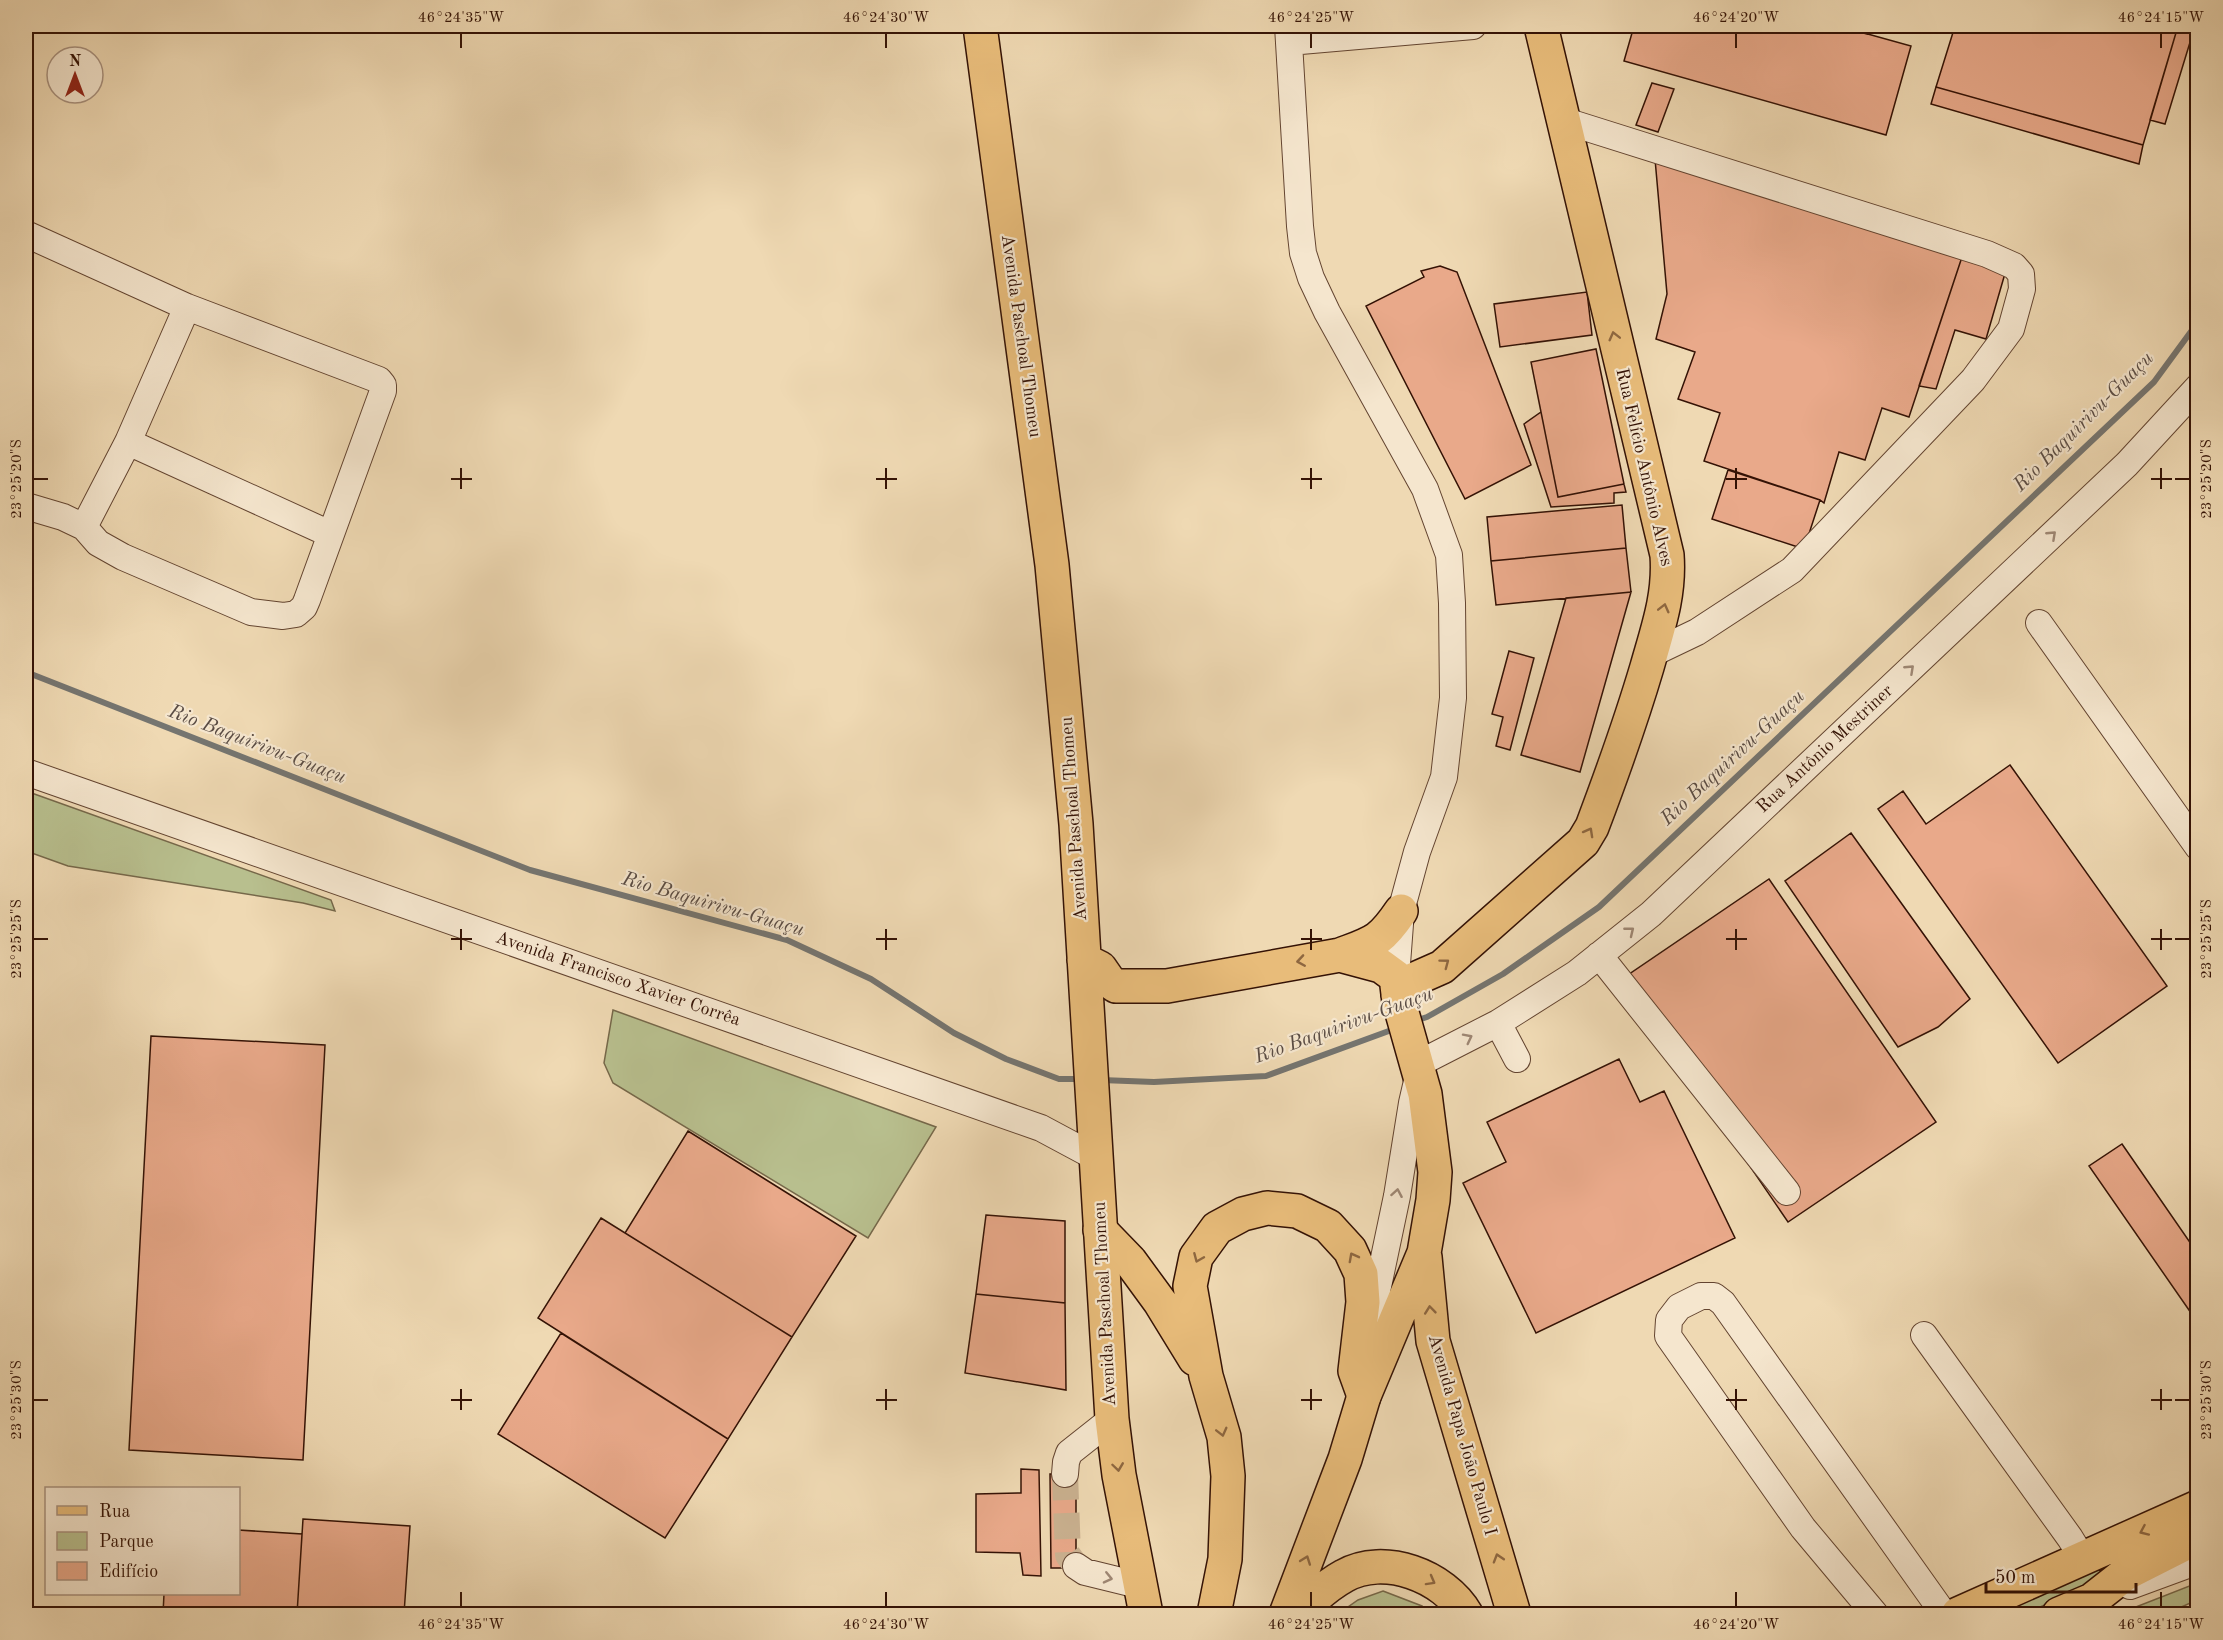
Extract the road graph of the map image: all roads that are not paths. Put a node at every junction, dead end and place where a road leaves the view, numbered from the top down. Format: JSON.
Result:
{"nodes":[{"id":1,"x":980,"y":26,"type":"edge"},
{"id":2,"x":1473,"y":26,"type":"edge"},
{"id":3,"x":1540,"y":26,"type":"edge"},
{"id":4,"x":1288,"y":34,"type":"edge"},
{"id":5,"x":1562,"y":120,"type":"junction"},
{"id":6,"x":26,"y":234,"type":"edge"},
{"id":7,"x":188,"y":307,"type":"junction"},
{"id":8,"x":2198,"y":387,"type":"edge"},
{"id":9,"x":128,"y":442,"type":"junction"},
{"id":10,"x":26,"y":506,"type":"edge"},
{"id":11,"x":84,"y":527,"type":"junction"},
{"id":12,"x":330,"y":534,"type":"junction"},
{"id":13,"x":2039,"y":623,"type":"dead end"},
{"id":14,"x":1651,"y":654,"type":"junction"},
{"id":15,"x":26,"y":772,"type":"edge"},
{"id":16,"x":2198,"y":847,"type":"edge"},
{"id":17,"x":1401,"y":911,"type":"junction"},
{"id":18,"x":1340,"y":955,"type":"junction"},
{"id":19,"x":1599,"y":955,"type":"junction"},
{"id":20,"x":1084,"y":960,"type":"junction"},
{"id":21,"x":1167,"y":986,"type":"junction"},
{"id":22,"x":1398,"y":991,"type":"junction"},
{"id":23,"x":1498,"y":1023,"type":"junction"},
{"id":24,"x":1088,"y":1041,"type":"junction"},
{"id":25,"x":1516,"y":1059,"type":"dead end"},
{"id":26,"x":1415,"y":1060,"type":"junction"},
{"id":27,"x":1094,"y":1111,"type":"junction"},
{"id":28,"x":1041,"y":1128,"type":"junction"},
{"id":29,"x":1097,"y":1158,"type":"junction"},
{"id":30,"x":1787,"y":1192,"type":"dead end"},
{"id":31,"x":1100,"y":1230,"type":"junction"},
{"id":32,"x":1424,"y":1253,"type":"junction"},
{"id":33,"x":1924,"y":1335,"type":"dead end"},
{"id":34,"x":1206,"y":1376,"type":"junction"},
{"id":35,"x":1364,"y":1396,"type":"junction"},
{"id":36,"x":1112,"y":1419,"type":"junction"},
{"id":37,"x":1065,"y":1474,"type":"tunnel mouth"},
{"id":38,"x":2198,"y":1508,"type":"edge"},
{"id":39,"x":2198,"y":1537,"type":"edge"},
{"id":40,"x":2083,"y":1559,"type":"junction"},
{"id":41,"x":2198,"y":1561,"type":"edge"},
{"id":42,"x":1076,"y":1566,"type":"tunnel mouth"},
{"id":43,"x":1144,"y":1600,"type":"edge"},
{"id":44,"x":2092,"y":1600,"type":"junction"},
{"id":45,"x":1214,"y":1614,"type":"edge"},
{"id":46,"x":1286,"y":1614,"type":"edge"},
{"id":47,"x":1298,"y":1614,"type":"edge"},
{"id":48,"x":1466,"y":1614,"type":"edge"},
{"id":49,"x":1515,"y":1614,"type":"edge"},
{"id":50,"x":1875,"y":1614,"type":"edge"},
{"id":51,"x":1944,"y":1614,"type":"edge"},
{"id":52,"x":1958,"y":1614,"type":"edge"},
{"id":53,"x":2059,"y":1614,"type":"edge"}],
"edges":[{"from":1,"to":20,"type":"main road","name":"Avenida Paschoal Thomeu"},
{"from":2,"to":4,"type":"street"},
{"from":3,"to":5,"type":"main road","name":"Rua Felício Antônio Alves"},
{"from":4,"to":17,"type":"street"},
{"from":14,"to":5,"type":"main road","name":"Rua Felício Antônio Alves","one_way":true},
{"from":5,"to":14,"type":"street"},
{"from":6,"to":7,"type":"street"},
{"from":7,"to":9,"type":"street"},
{"from":7,"to":12,"type":"street"},
{"from":19,"to":8,"type":"street","name":"Rua Antônio Mestriner","one_way":true},
{"from":9,"to":11,"type":"street"},
{"from":9,"to":12,"type":"street"},
{"from":10,"to":11,"type":"street"},
{"from":11,"to":12,"type":"street"},
{"from":13,"to":16,"type":"street"},
{"from":22,"to":14,"type":"main road","name":"Rua Felício Antônio Alves","one_way":true},
{"from":15,"to":28,"type":"street","name":"Avenida Francisco Xavier Corrêa"},
{"from":17,"to":18,"type":"main road"},
{"from":17,"to":22,"type":"street"},
{"from":18,"to":21,"type":"main road","one_way":true},
{"from":18,"to":22,"type":"main road"},
{"from":19,"to":23,"type":"street","name":"Rua Antônio Mestriner"},
{"from":19,"to":30,"type":"street"},
{"from":20,"to":21,"type":"main road"},
{"from":20,"to":24,"type":"main road","name":"Avenida Paschoal Thomeu"},
{"from":21,"to":24,"type":"main road"},
{"from":22,"to":26,"type":"main road"},
{"from":23,"to":25,"type":"street"},
{"from":26,"to":23,"type":"street","name":"Rua Antônio Mestriner","one_way":true},
{"from":24,"to":27,"type":"main road","name":"Avenida Paschoal Thomeu"},
{"from":26,"to":32,"type":"main road"},
{"from":35,"to":26,"type":"street","one_way":true},
{"from":27,"to":28,"type":"street","name":"Avenida Francisco Xavier Corrêa"},
{"from":27,"to":29,"type":"main road","name":"Avenida Paschoal Thomeu"},
{"from":28,"to":29,"type":"street","name":"Avenida Francisco Xavier Corrêa"},
{"from":29,"to":31,"type":"main road","name":"Avenida Paschoal Thomeu"},
{"from":31,"to":34,"type":"main road"},
{"from":31,"to":36,"type":"main road","name":"Avenida Paschoal Thomeu"},
{"from":32,"to":35,"type":"main road"},
{"from":49,"to":32,"type":"main road","name":"Avenida Papa João Paulo I","one_way":true},
{"from":33,"to":40,"type":"street"},
{"from":35,"to":34,"type":"main road","one_way":true},
{"from":34,"to":45,"type":"main road","one_way":true},
{"from":46,"to":35,"type":"main road","one_way":true},
{"from":36,"to":37,"type":"street"},
{"from":36,"to":43,"type":"main road","name":"Avenida Paschoal Thomeu","one_way":true},
{"from":38,"to":40,"type":"main road","one_way":true},
{"from":39,"to":44,"type":"main road"},
{"from":40,"to":52,"type":"main road"},
{"from":41,"to":44,"type":"street"},
{"from":42,"to":43,"type":"street","one_way":true},
{"from":44,"to":53,"type":"main road"},
{"from":47,"to":48,"type":"main road","one_way":true},
{"from":50,"to":51,"type":"street"}]}
